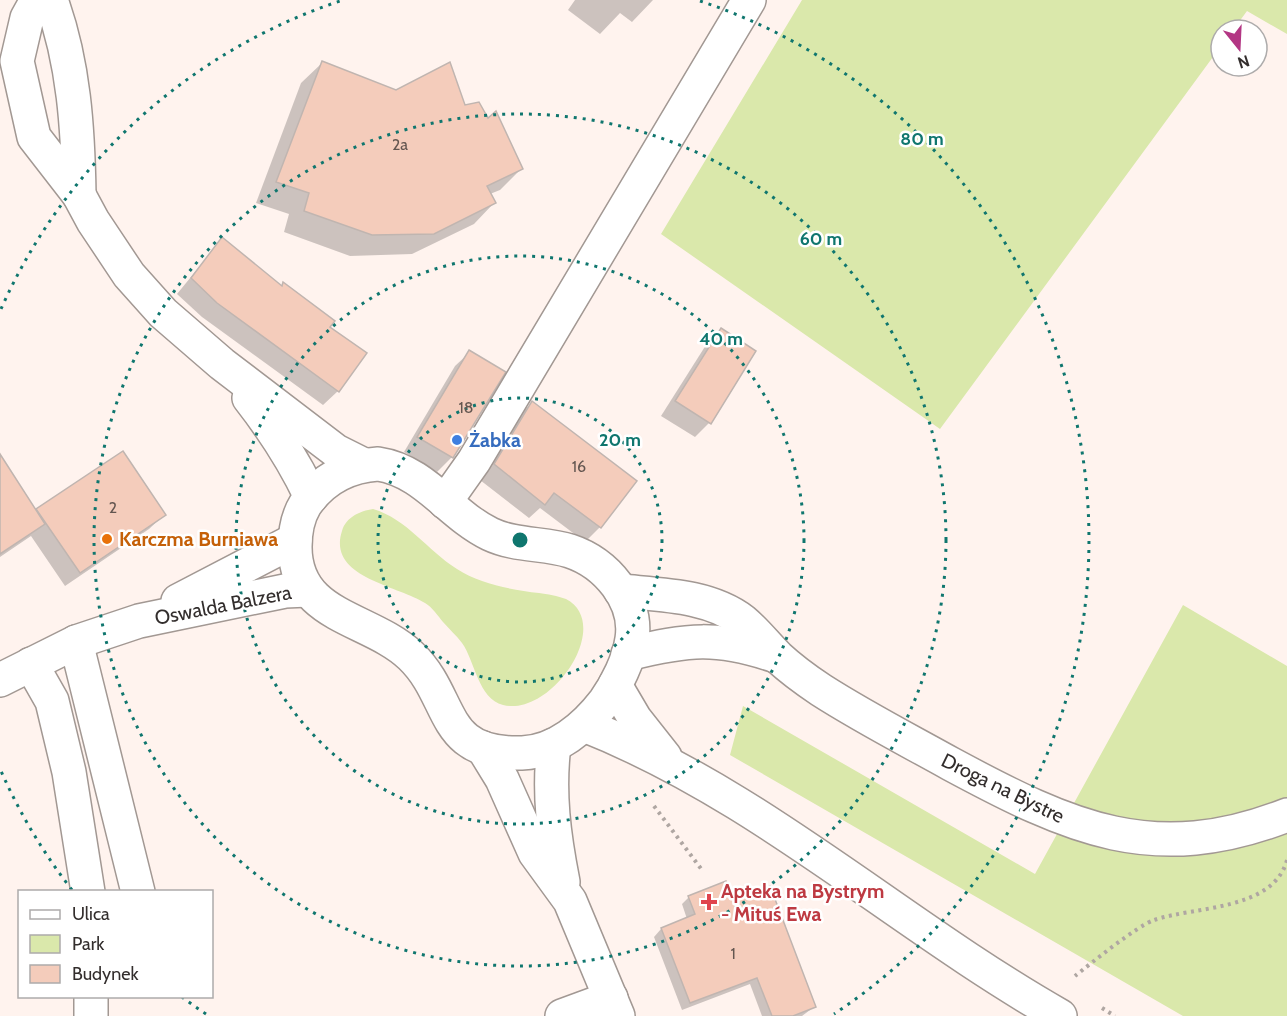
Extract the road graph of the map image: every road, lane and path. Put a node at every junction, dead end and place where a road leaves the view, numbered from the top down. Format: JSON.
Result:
{"nodes":[{"id":1,"x":37,"y":0,"type":"edge"},
{"id":2,"x":51,"y":0,"type":"edge"},
{"id":3,"x":749,"y":0,"type":"edge"},
{"id":4,"x":80,"y":195,"type":"junction"},
{"id":5,"x":222,"y":364,"type":"junction"},
{"id":6,"x":364,"y":465,"type":"junction"},
{"id":7,"x":311,"y":497,"type":"junction"},
{"id":8,"x":446,"y":502,"type":"junction"},
{"id":9,"x":295,"y":540,"type":"junction"},
{"id":10,"x":308,"y":590,"type":"junction"},
{"id":11,"x":621,"y":591,"type":"junction"},
{"id":12,"x":139,"y":621,"type":"junction"},
{"id":13,"x":76,"y":642,"type":"junction"},
{"id":14,"x":628,"y":654,"type":"junction"},
{"id":15,"x":778,"y":657,"type":"junction"},
{"id":16,"x":32,"y":664,"type":"junction"},
{"id":17,"x":0,"y":680,"type":"edge"},
{"id":18,"x":615,"y":685,"type":"junction"},
{"id":19,"x":584,"y":725,"type":"junction"},
{"id":20,"x":554,"y":745,"type":"junction"},
{"id":21,"x":483,"y":748,"type":"junction"},
{"id":22,"x":669,"y":763,"type":"junction"},
{"id":23,"x":658,"y":813,"type":"dead end"},
{"id":24,"x":1287,"y":815,"type":"edge"},
{"id":25,"x":1287,"y":860,"type":"edge"},
{"id":26,"x":702,"y":870,"type":"dead end"},
{"id":27,"x":88,"y":890,"type":"edge"},
{"id":28,"x":138,"y":890,"type":"edge"},
{"id":29,"x":565,"y":893,"type":"junction"},
{"id":30,"x":1071,"y":979,"type":"dead end"},
{"id":31,"x":91,"y":998,"type":"edge"},
{"id":32,"x":614,"y":1007,"type":"edge"},
{"id":33,"x":91,"y":1016,"type":"edge"},
{"id":34,"x":561,"y":1016,"type":"edge"},
{"id":35,"x":1060,"y":1016,"type":"edge"}],
"edges":[{"from":1,"to":4,"type":"street"},
{"from":2,"to":4,"type":"street"},
{"from":3,"to":8,"type":"street"},
{"from":4,"to":5,"type":"street"},
{"from":5,"to":6,"type":"street"},
{"from":5,"to":7,"type":"street"},
{"from":6,"to":7,"type":"street"},
{"from":6,"to":8,"type":"street"},
{"from":7,"to":9,"type":"street"},
{"from":8,"to":11,"type":"street"},
{"from":9,"to":10,"type":"street"},
{"from":9,"to":12,"type":"street","name":"Oswalda Balzera"},
{"from":10,"to":12,"type":"street","name":"Oswalda Balzera"},
{"from":10,"to":21,"type":"street"},
{"from":11,"to":14,"type":"street"},
{"from":11,"to":15,"type":"street","name":"Droga na Bystre"},
{"from":12,"to":13,"type":"street","name":"Oswalda Balzera"},
{"from":13,"to":16,"type":"street","name":"Oswalda Balzera"},
{"from":13,"to":28,"type":"street"},
{"from":14,"to":15,"type":"street","name":"Droga na Bystre"},
{"from":14,"to":18,"type":"street"},
{"from":15,"to":24,"type":"street","name":"Droga na Bystre"},
{"from":16,"to":17,"type":"street","name":"Oswalda Balzera"},
{"from":16,"to":27,"type":"street"},
{"from":18,"to":19,"type":"street"},
{"from":18,"to":22,"type":"street"},
{"from":19,"to":20,"type":"street"},
{"from":19,"to":22,"type":"street"},
{"from":20,"to":21,"type":"street"},
{"from":20,"to":29,"type":"street"},
{"from":21,"to":29,"type":"street"},
{"from":22,"to":35,"type":"street"},
{"from":23,"to":26,"type":"path"},
{"from":25,"to":30,"type":"path"},
{"from":29,"to":32,"type":"street"},
{"from":31,"to":33,"type":"street"},
{"from":32,"to":34,"type":"street"}]}
